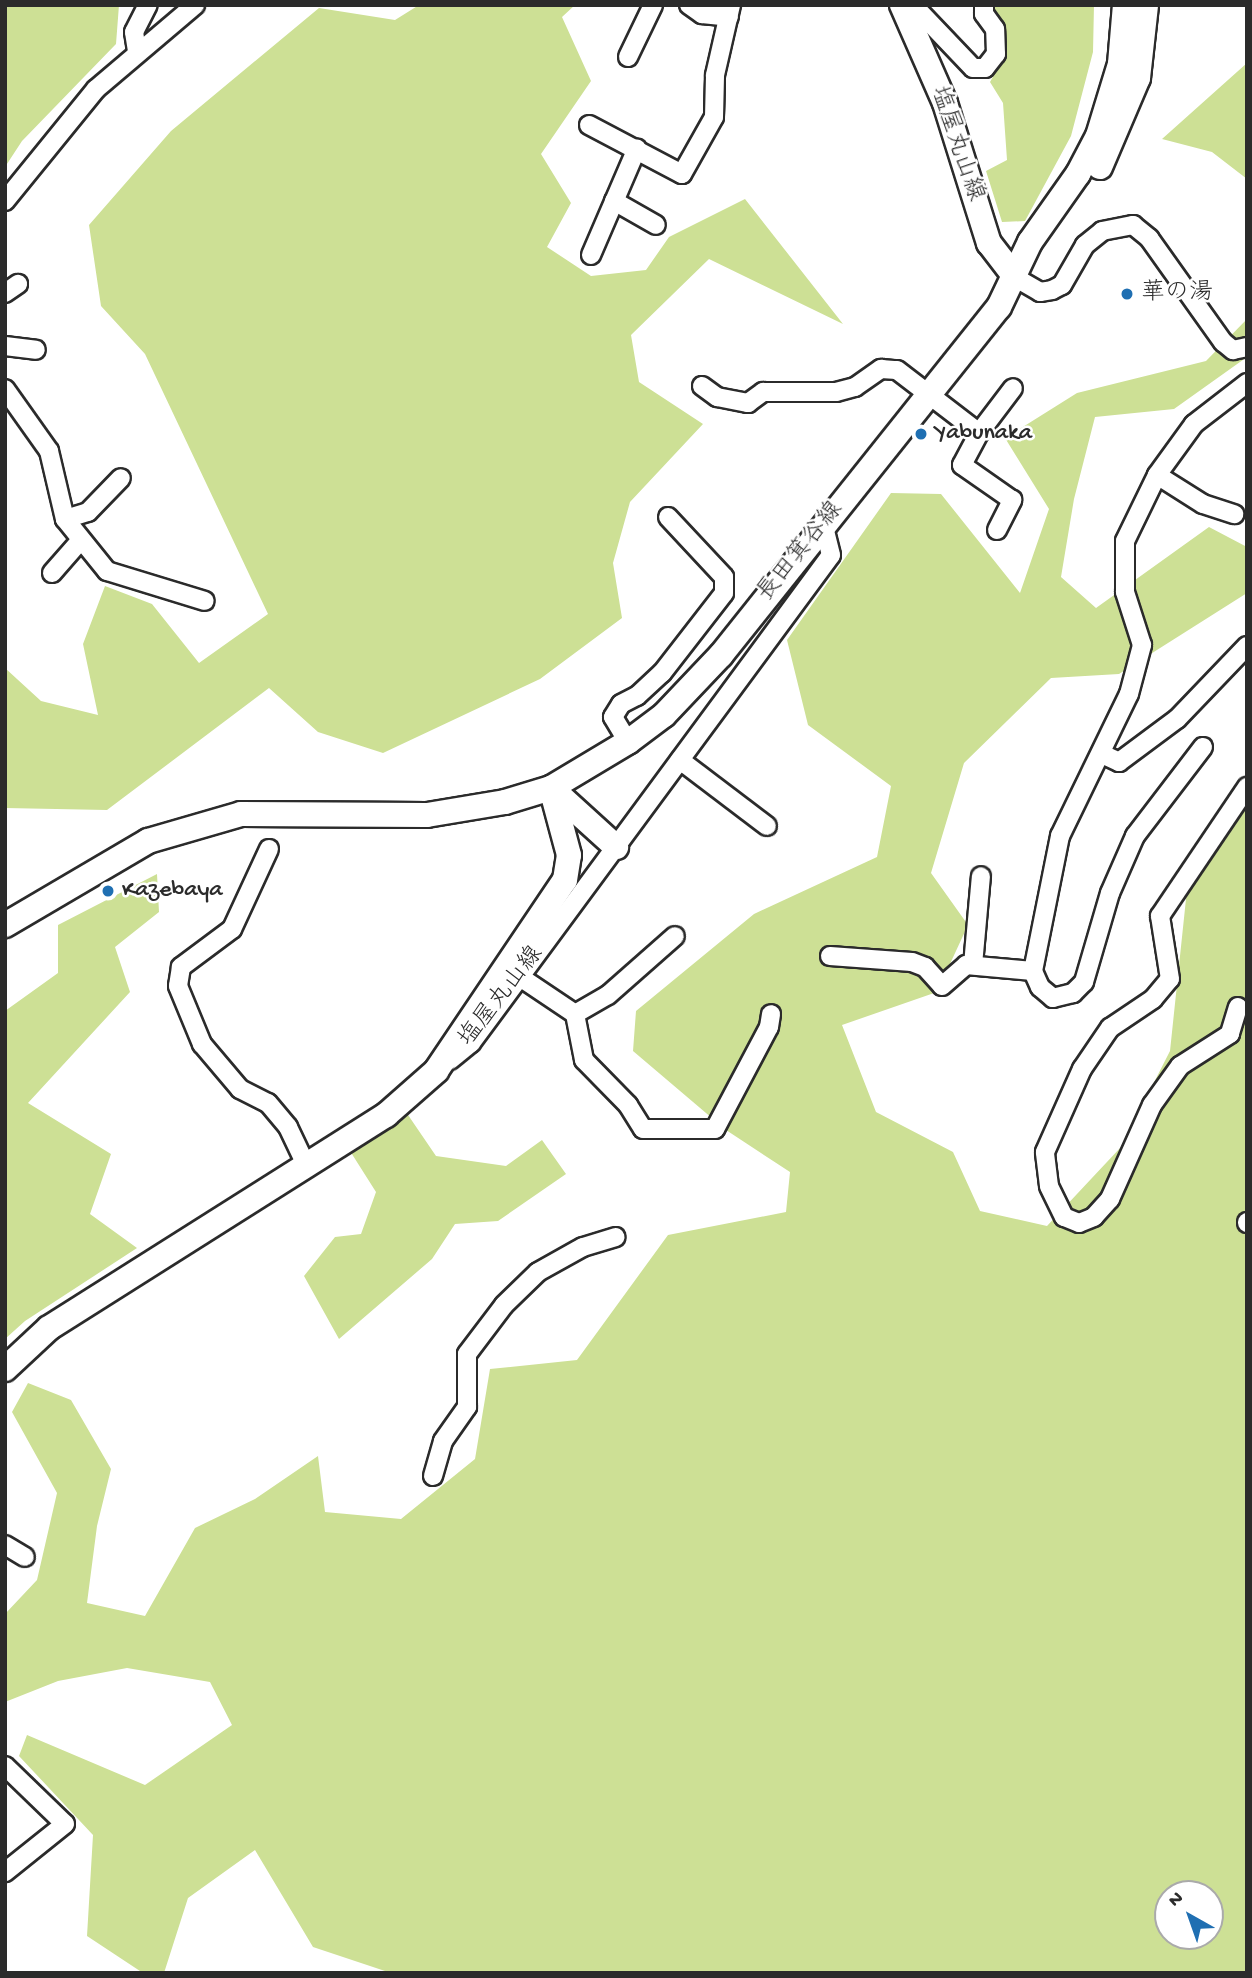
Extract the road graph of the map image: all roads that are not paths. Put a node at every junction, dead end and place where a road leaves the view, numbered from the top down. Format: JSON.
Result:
{"nodes":[{"id":1,"x":148,"y":5,"type":"edge"},
{"id":2,"x":195,"y":5,"type":"edge"},
{"id":3,"x":653,"y":5,"type":"edge"},
{"id":4,"x":688,"y":5,"type":"edge"},
{"id":5,"x":902,"y":5,"type":"edge"},
{"id":6,"x":913,"y":5,"type":"edge"},
{"id":7,"x":984,"y":5,"type":"edge"},
{"id":8,"x":1125,"y":5,"type":"edge"},
{"id":9,"x":1146,"y":5,"type":"edge"},
{"id":10,"x":730,"y":11,"type":"edge"},
{"id":11,"x":137,"y":51,"type":"junction"},
{"id":12,"x":628,"y":57,"type":"dead end"},
{"id":13,"x":589,"y":125,"type":"dead end"},
{"id":14,"x":637,"y":148,"type":"junction"},
{"id":15,"x":5,"y":201,"type":"edge"},
{"id":16,"x":614,"y":201,"type":"junction"},
{"id":17,"x":656,"y":225,"type":"dead end"},
{"id":18,"x":591,"y":255,"type":"dead end"},
{"id":19,"x":1016,"y":278,"type":"junction"},
{"id":20,"x":5,"y":346,"type":"edge"},
{"id":21,"x":1247,"y":347,"type":"edge"},
{"id":22,"x":36,"y":351,"type":"dead end"},
{"id":23,"x":1247,"y":383,"type":"edge"},
{"id":24,"x":702,"y":387,"type":"dead end"},
{"id":25,"x":1013,"y":388,"type":"dead end"},
{"id":26,"x":5,"y":389,"type":"edge"},
{"id":27,"x":933,"y":396,"type":"junction"},
{"id":28,"x":979,"y":433,"type":"junction"},
{"id":29,"x":1157,"y":475,"type":"junction"},
{"id":30,"x":121,"y":478,"type":"dead end"},
{"id":31,"x":1234,"y":514,"type":"dead end"},
{"id":32,"x":668,"y":517,"type":"dead end"},
{"id":33,"x":65,"y":519,"type":"junction"},
{"id":34,"x":823,"y":524,"type":"junction"},
{"id":35,"x":997,"y":530,"type":"dead end"},
{"id":36,"x":80,"y":541,"type":"junction"},
{"id":37,"x":52,"y":573,"type":"dead end"},
{"id":38,"x":205,"y":601,"type":"dead end"},
{"id":39,"x":1247,"y":646,"type":"edge"},
{"id":40,"x":628,"y":742,"type":"junction"},
{"id":41,"x":1203,"y":747,"type":"dead end"},
{"id":42,"x":1102,"y":754,"type":"junction"},
{"id":43,"x":680,"y":760,"type":"junction"},
{"id":44,"x":1247,"y":786,"type":"edge"},
{"id":45,"x":551,"y":788,"type":"junction"},
{"id":46,"x":767,"y":826,"type":"dead end"},
{"id":47,"x":616,"y":847,"type":"junction"},
{"id":48,"x":269,"y":849,"type":"dead end"},
{"id":49,"x":981,"y":876,"type":"dead end"},
{"id":50,"x":5,"y":925,"type":"edge"},
{"id":51,"x":675,"y":936,"type":"dead end"},
{"id":52,"x":830,"y":956,"type":"dead end"},
{"id":53,"x":973,"y":965,"type":"junction"},
{"id":54,"x":1033,"y":971,"type":"junction"},
{"id":55,"x":520,"y":976,"type":"junction"},
{"id":56,"x":1238,"y":1007,"type":"dead end"},
{"id":57,"x":575,"y":1014,"type":"junction"},
{"id":58,"x":771,"y":1014,"type":"dead end"},
{"id":59,"x":436,"y":1071,"type":"junction"},
{"id":60,"x":307,"y":1167,"type":"junction"},
{"id":61,"x":615,"y":1237,"type":"dead end"},
{"id":62,"x":5,"y":1369,"type":"edge"},
{"id":63,"x":433,"y":1476,"type":"dead end"},
{"id":64,"x":5,"y":1545,"type":"edge"},
{"id":65,"x":25,"y":1557,"type":"dead end"},
{"id":66,"x":5,"y":1766,"type":"edge"},
{"id":67,"x":5,"y":1872,"type":"edge"}],
"edges":[{"from":1,"to":11,"type":"street"},
{"from":2,"to":11,"type":"street"},
{"from":3,"to":12,"type":"street"},
{"from":4,"to":10,"type":"street"},
{"from":5,"to":19,"type":"street","name":"塩屋丸山線"},
{"from":6,"to":7,"type":"street"},
{"from":8,"to":19,"type":"street","name":"長田箕谷線"},
{"from":9,"to":19,"type":"street","name":"長田箕谷線"},
{"from":10,"to":14,"type":"street"},
{"from":11,"to":15,"type":"street"},
{"from":13,"to":14,"type":"street"},
{"from":14,"to":16,"type":"street"},
{"from":16,"to":17,"type":"street"},
{"from":16,"to":18,"type":"street"},
{"from":19,"to":21,"type":"street"},
{"from":19,"to":27,"type":"street","name":"長田箕谷線"},
{"from":20,"to":22,"type":"street"},
{"from":23,"to":29,"type":"street"},
{"from":24,"to":27,"type":"street"},
{"from":25,"to":28,"type":"street"},
{"from":26,"to":33,"type":"street"},
{"from":27,"to":28,"type":"street"},
{"from":27,"to":34,"type":"street","name":"長田箕谷線"},
{"from":28,"to":35,"type":"street"},
{"from":29,"to":31,"type":"street"},
{"from":29,"to":42,"type":"street"},
{"from":30,"to":33,"type":"street"},
{"from":32,"to":40,"type":"street"},
{"from":33,"to":36,"type":"street"},
{"from":34,"to":40,"type":"street","name":"長田箕谷線"},
{"from":34,"to":43,"type":"street","name":"塩屋丸山線"},
{"from":36,"to":37,"type":"street"},
{"from":36,"to":38,"type":"street"},
{"from":39,"to":42,"type":"street"},
{"from":40,"to":45,"type":"street","name":"長田箕谷線"},
{"from":41,"to":54,"type":"street"},
{"from":42,"to":54,"type":"street"},
{"from":43,"to":46,"type":"street"},
{"from":43,"to":47,"type":"street","name":"塩屋丸山線"},
{"from":44,"to":56,"type":"street"},
{"from":45,"to":47,"type":"street"},
{"from":45,"to":50,"type":"street","name":"長田箕谷線"},
{"from":45,"to":59,"type":"street"},
{"from":47,"to":55,"type":"street","name":"塩屋丸山線"},
{"from":48,"to":60,"type":"street"},
{"from":49,"to":53,"type":"street"},
{"from":51,"to":57,"type":"street"},
{"from":52,"to":53,"type":"street"},
{"from":53,"to":54,"type":"street"},
{"from":55,"to":57,"type":"street"},
{"from":55,"to":59,"type":"street","name":"塩屋丸山線"},
{"from":57,"to":58,"type":"street"},
{"from":59,"to":60,"type":"street","name":"塩屋丸山線"},
{"from":60,"to":62,"type":"street","name":"塩屋丸山線"},
{"from":61,"to":63,"type":"street"},
{"from":64,"to":65,"type":"street"},
{"from":66,"to":67,"type":"street"}]}
